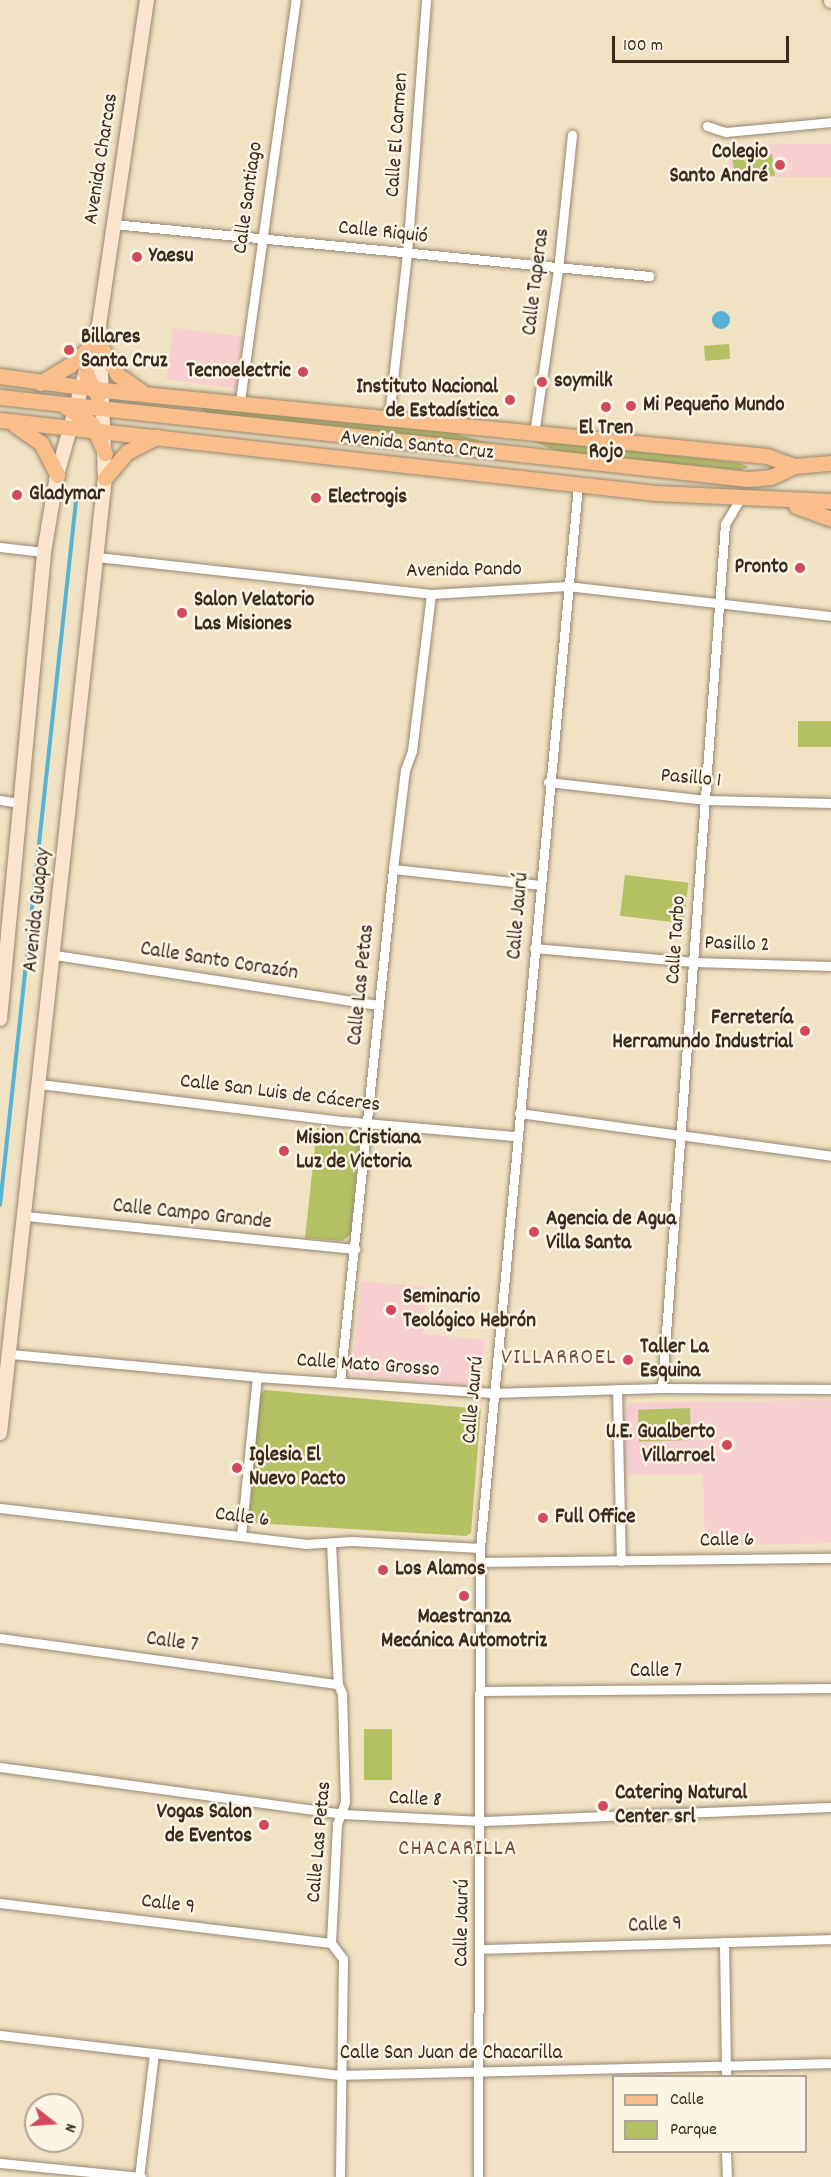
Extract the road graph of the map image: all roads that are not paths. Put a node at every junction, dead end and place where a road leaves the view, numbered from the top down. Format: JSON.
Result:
{"nodes":[{"id":1,"x":147,"y":0,"type":"edge"},
{"id":2,"x":296,"y":0,"type":"edge"},
{"id":3,"x":426,"y":0,"type":"edge"},
{"id":4,"x":831,"y":122,"type":"edge"},
{"id":5,"x":707,"y":126,"type":"dead end"},
{"id":6,"x":572,"y":135,"type":"dead end"},
{"id":7,"x":113,"y":224,"type":"junction"},
{"id":8,"x":262,"y":238,"type":"junction"},
{"id":9,"x":407,"y":254,"type":"junction"},
{"id":10,"x":558,"y":270,"type":"junction"},
{"id":11,"x":649,"y":276,"type":"dead end"},
{"id":12,"x":97,"y":345,"type":"junction"},
{"id":13,"x":85,"y":372,"type":"joint"},
{"id":14,"x":0,"y":376,"type":"edge"},
{"id":15,"x":41,"y":382,"type":"junction"},
{"id":16,"x":147,"y":393,"type":"junction"},
{"id":17,"x":8,"y":398,"type":"edge"},
{"id":18,"x":99,"y":398,"type":"junction"},
{"id":19,"x":240,"y":401,"type":"junction"},
{"id":20,"x":75,"y":408,"type":"junction"},
{"id":21,"x":389,"y":416,"type":"junction"},
{"id":22,"x":5,"y":421,"type":"edge"},
{"id":23,"x":465,"y":427,"type":"junction"},
{"id":24,"x":70,"y":429,"type":"junction"},
{"id":25,"x":100,"y":432,"type":"junction"},
{"id":26,"x":534,"y":434,"type":"junction"},
{"id":27,"x":127,"y":435,"type":"junction"},
{"id":28,"x":157,"y":437,"type":"junction"},
{"id":29,"x":105,"y":453,"type":"joint"},
{"id":30,"x":831,"y":453,"type":"edge"},
{"id":31,"x":560,"y":460,"type":"junction"},
{"id":32,"x":831,"y":463,"type":"edge"},
{"id":33,"x":812,"y":465,"type":"junction"},
{"id":34,"x":795,"y":466,"type":"junction"},
{"id":35,"x":57,"y":475,"type":"junction"},
{"id":36,"x":105,"y":478,"type":"junction"},
{"id":37,"x":578,"y":485,"type":"junction"},
{"id":38,"x":740,"y":499,"type":"junction"},
{"id":39,"x":773,"y":499,"type":"junction"},
{"id":40,"x":831,"y":501,"type":"edge"},
{"id":41,"x":831,"y":519,"type":"edge"},
{"id":42,"x":0,"y":547,"type":"edge"},
{"id":43,"x":44,"y":552,"type":"junction"},
{"id":44,"x":97,"y":557,"type":"junction"},
{"id":45,"x":567,"y":586,"type":"junction"},
{"id":46,"x":431,"y":594,"type":"junction"},
{"id":47,"x":719,"y":601,"type":"junction"},
{"id":48,"x":831,"y":616,"type":"edge"},
{"id":49,"x":548,"y":782,"type":"junction"},
{"id":50,"x":0,"y":800,"type":"edge"},
{"id":51,"x":706,"y":800,"type":"junction"},
{"id":52,"x":20,"y":803,"type":"junction"},
{"id":53,"x":831,"y":803,"type":"edge"},
{"id":54,"x":393,"y":869,"type":"junction"},
{"id":55,"x":540,"y":885,"type":"junction"},
{"id":56,"x":534,"y":948,"type":"junction"},
{"id":57,"x":55,"y":955,"type":"junction"},
{"id":58,"x":693,"y":962,"type":"junction"},
{"id":59,"x":831,"y":966,"type":"edge"},
{"id":60,"x":378,"y":1005,"type":"junction"},
{"id":61,"x":0,"y":1019,"type":"edge"},
{"id":62,"x":40,"y":1084,"type":"junction"},
{"id":63,"x":519,"y":1113,"type":"junction"},
{"id":64,"x":365,"y":1123,"type":"junction"},
{"id":65,"x":681,"y":1135,"type":"junction"},
{"id":66,"x":516,"y":1136,"type":"junction"},
{"id":67,"x":831,"y":1156,"type":"edge"},
{"id":68,"x":25,"y":1216,"type":"junction"},
{"id":69,"x":355,"y":1249,"type":"junction"},
{"id":70,"x":11,"y":1354,"type":"junction"},
{"id":71,"x":256,"y":1377,"type":"junction"},
{"id":72,"x":340,"y":1382,"type":"junction"},
{"id":73,"x":662,"y":1388,"type":"junction"},
{"id":74,"x":617,"y":1389,"type":"junction"},
{"id":75,"x":831,"y":1389,"type":"edge"},
{"id":76,"x":492,"y":1393,"type":"junction"},
{"id":77,"x":0,"y":1428,"type":"edge"},
{"id":78,"x":0,"y":1433,"type":"edge"},
{"id":79,"x":0,"y":1508,"type":"edge"},
{"id":80,"x":241,"y":1536,"type":"junction"},
{"id":81,"x":331,"y":1543,"type":"junction"},
{"id":82,"x":480,"y":1548,"type":"junction"},
{"id":83,"x":831,"y":1558,"type":"edge"},
{"id":84,"x":621,"y":1561,"type":"junction"},
{"id":85,"x":480,"y":1562,"type":"junction"},
{"id":86,"x":0,"y":1638,"type":"edge"},
{"id":87,"x":338,"y":1684,"type":"junction"},
{"id":88,"x":831,"y":1688,"type":"edge"},
{"id":89,"x":482,"y":1691,"type":"junction"},
{"id":90,"x":0,"y":1767,"type":"edge"},
{"id":91,"x":831,"y":1808,"type":"edge"},
{"id":92,"x":342,"y":1814,"type":"junction"},
{"id":93,"x":482,"y":1821,"type":"junction"},
{"id":94,"x":0,"y":1903,"type":"edge"},
{"id":95,"x":831,"y":1939,"type":"edge"},
{"id":96,"x":724,"y":1942,"type":"junction"},
{"id":97,"x":331,"y":1943,"type":"junction"},
{"id":98,"x":481,"y":1949,"type":"junction"},
{"id":99,"x":0,"y":2035,"type":"edge"},
{"id":100,"x":154,"y":2053,"type":"junction"},
{"id":101,"x":831,"y":2063,"type":"edge"},
{"id":102,"x":726,"y":2072,"type":"edge"},
{"id":103,"x":342,"y":2075,"type":"junction"},
{"id":104,"x":477,"y":2075,"type":"junction"},
{"id":105,"x":726,"y":2153,"type":"edge"},
{"id":106,"x":0,"y":2163,"type":"edge"},
{"id":107,"x":140,"y":2177,"type":"edge"},
{"id":108,"x":340,"y":2177,"type":"edge"},
{"id":109,"x":478,"y":2177,"type":"edge"},
{"id":110,"x":727,"y":2177,"type":"edge"}],
"edges":[{"from":1,"to":7,"type":"main road","name":"Avenida Charcas"},
{"from":2,"to":8,"type":"street","name":"Calle Santiago"},
{"from":3,"to":9,"type":"street","name":"Calle El Carmen"},
{"from":4,"to":5,"type":"street"},
{"from":6,"to":10,"type":"street","name":"Calle Taperas"},
{"from":7,"to":8,"type":"street","name":"Calle Riquió"},
{"from":7,"to":12,"type":"main road","name":"Avenida Charcas"},
{"from":8,"to":9,"type":"street","name":"Calle Riquió"},
{"from":8,"to":19,"type":"street","name":"Calle Santiago"},
{"from":9,"to":10,"type":"street","name":"Calle Riquió"},
{"from":9,"to":21,"type":"street","name":"Calle El Carmen"},
{"from":10,"to":11,"type":"street","name":"Calle Riquió"},
{"from":10,"to":26,"type":"street","name":"Calle Taperas"},
{"from":12,"to":13,"type":"main road","name":"Avenida Charcas"},
{"from":12,"to":15,"type":"main road"},
{"from":12,"to":16,"type":"main road"},
{"from":12,"to":18,"type":"main road","name":"Avenida Charcas"},
{"from":13,"to":18,"type":"main road"},
{"from":14,"to":15,"type":"main road","name":"Avenida Santa Cruz"},
{"from":15,"to":17,"type":"main road"},
{"from":15,"to":18,"type":"main road","name":"Avenida Santa Cruz"},
{"from":16,"to":18,"type":"main road","name":"Avenida Santa Cruz"},
{"from":16,"to":19,"type":"main road","name":"Avenida Santa Cruz"},
{"from":17,"to":20,"type":"main road","name":"Avenida Santa Cruz"},
{"from":18,"to":20,"type":"main road","name":"Avenida Santa Cruz"},
{"from":18,"to":20,"type":"main road","name":"Avenida Guapay"},
{"from":18,"to":25,"type":"main road"},
{"from":18,"to":27,"type":"main road"},
{"from":18,"to":31,"type":"main road","name":"Avenida Santa Cruz"},
{"from":19,"to":21,"type":"main road","name":"Avenida Santa Cruz"},
{"from":20,"to":24,"type":"main road","name":"Avenida Guapay"},
{"from":20,"to":25,"type":"main road"},
{"from":21,"to":23,"type":"main road","name":"Avenida Santa Cruz"},
{"from":22,"to":24,"type":"main road","name":"Avenida Santa Cruz"},
{"from":22,"to":35,"type":"main road"},
{"from":23,"to":26,"type":"main road","name":"Avenida Santa Cruz"},
{"from":23,"to":31,"type":"main road"},
{"from":24,"to":25,"type":"main road","name":"Avenida Santa Cruz"},
{"from":24,"to":35,"type":"main road","name":"Avenida Guapay"},
{"from":25,"to":27,"type":"main road","name":"Avenida Santa Cruz"},
{"from":25,"to":29,"type":"main road"},
{"from":26,"to":34,"type":"main road","name":"Avenida Santa Cruz"},
{"from":27,"to":28,"type":"main road","name":"Avenida Santa Cruz"},
{"from":28,"to":36,"type":"main road"},
{"from":28,"to":37,"type":"main road","name":"Avenida Santa Cruz"},
{"from":29,"to":36,"type":"main road","name":"Avenida Guapay"},
{"from":30,"to":33,"type":"main road"},
{"from":31,"to":34,"type":"main road","name":"Avenida Santa Cruz"},
{"from":32,"to":33,"type":"main road","name":"Avenida Santa Cruz"},
{"from":33,"to":34,"type":"main road","name":"Avenida Santa Cruz"},
{"from":35,"to":43,"type":"main road","name":"Avenida Guapay"},
{"from":36,"to":44,"type":"main road","name":"Avenida Guapay"},
{"from":37,"to":38,"type":"main road","name":"Avenida Santa Cruz"},
{"from":37,"to":45,"type":"street","name":"Calle Jaurú"},
{"from":38,"to":39,"type":"main road","name":"Avenida Santa Cruz"},
{"from":38,"to":47,"type":"street","name":"Calle Tarbo"},
{"from":39,"to":40,"type":"main road","name":"Avenida Santa Cruz"},
{"from":39,"to":41,"type":"main road"},
{"from":42,"to":43,"type":"street"},
{"from":43,"to":52,"type":"main road","name":"Avenida Guapay"},
{"from":44,"to":46,"type":"street","name":"Avenida Pando"},
{"from":44,"to":57,"type":"main road","name":"Avenida Guapay"},
{"from":45,"to":46,"type":"street","name":"Avenida Pando"},
{"from":45,"to":47,"type":"street","name":"Avenida Pando"},
{"from":45,"to":49,"type":"street","name":"Calle Jaurú"},
{"from":46,"to":54,"type":"street","name":"Calle Las Petas"},
{"from":47,"to":48,"type":"street","name":"Avenida Pando"},
{"from":47,"to":51,"type":"street","name":"Calle Tarbo"},
{"from":49,"to":51,"type":"street","name":"Pasillo 1"},
{"from":49,"to":55,"type":"street","name":"Calle Jaurú"},
{"from":50,"to":52,"type":"street"},
{"from":51,"to":53,"type":"street","name":"Pasillo 1"},
{"from":51,"to":58,"type":"street","name":"Calle Tarbo"},
{"from":52,"to":61,"type":"main road","name":"Avenida Guapay"},
{"from":54,"to":55,"type":"street"},
{"from":54,"to":60,"type":"street","name":"Calle Las Petas"},
{"from":55,"to":56,"type":"street","name":"Calle Jaurú"},
{"from":56,"to":58,"type":"street","name":"Pasillo 2"},
{"from":56,"to":63,"type":"street","name":"Calle Jaurú"},
{"from":57,"to":60,"type":"street","name":"Calle Santo Corazón"},
{"from":57,"to":62,"type":"main road","name":"Avenida Guapay"},
{"from":58,"to":59,"type":"street","name":"Pasillo 2"},
{"from":58,"to":65,"type":"street","name":"Calle Tarbo"},
{"from":60,"to":64,"type":"street","name":"Calle Las Petas"},
{"from":62,"to":64,"type":"street","name":"Calle San Luis de Cáceres"},
{"from":62,"to":68,"type":"main road","name":"Avenida Guapay"},
{"from":63,"to":65,"type":"street"},
{"from":63,"to":66,"type":"street","name":"Calle Jaurú"},
{"from":64,"to":66,"type":"street","name":"Calle San Luis de Cáceres"},
{"from":64,"to":69,"type":"street","name":"Calle Las Petas"},
{"from":65,"to":67,"type":"street"},
{"from":65,"to":73,"type":"street","name":"Calle Tarbo"},
{"from":66,"to":76,"type":"street","name":"Calle Jaurú"},
{"from":68,"to":69,"type":"street","name":"Calle Campo Grande"},
{"from":68,"to":70,"type":"main road","name":"Avenida Guapay"},
{"from":69,"to":72,"type":"street","name":"Calle Las Petas"},
{"from":70,"to":71,"type":"street","name":"Calle Mato Grosso"},
{"from":70,"to":77,"type":"main road","name":"Avenida Guapay"},
{"from":71,"to":72,"type":"street","name":"Calle Mato Grosso"},
{"from":71,"to":80,"type":"street"},
{"from":72,"to":76,"type":"street","name":"Calle Mato Grosso"},
{"from":73,"to":74,"type":"street","name":"Calle Mato Grosso"},
{"from":73,"to":75,"type":"street","name":"Calle Mato Grosso"},
{"from":74,"to":76,"type":"street","name":"Calle Mato Grosso"},
{"from":74,"to":84,"type":"street"},
{"from":76,"to":82,"type":"street","name":"Calle Jaurú"},
{"from":77,"to":78,"type":"main road","name":"Avenida Guapay"},
{"from":79,"to":80,"type":"street","name":"Calle 6"},
{"from":80,"to":81,"type":"street","name":"Calle 6"},
{"from":81,"to":82,"type":"street","name":"Calle 6"},
{"from":81,"to":87,"type":"street","name":"Calle Las Petas"},
{"from":82,"to":85,"type":"street","name":"Calle Jaurú"},
{"from":83,"to":84,"type":"street","name":"Calle 6"},
{"from":84,"to":85,"type":"street","name":"Calle 6"},
{"from":85,"to":89,"type":"street","name":"Calle Jaurú"},
{"from":86,"to":87,"type":"street","name":"Calle 7"},
{"from":87,"to":92,"type":"street","name":"Calle Las Petas"},
{"from":88,"to":89,"type":"street","name":"Calle 7"},
{"from":89,"to":93,"type":"street","name":"Calle Jaurú"},
{"from":90,"to":92,"type":"street","name":"Calle 8"},
{"from":91,"to":93,"type":"street","name":"Calle 8"},
{"from":92,"to":93,"type":"street","name":"Calle 8"},
{"from":92,"to":97,"type":"street","name":"Calle Las Petas"},
{"from":93,"to":98,"type":"street","name":"Calle Jaurú"},
{"from":94,"to":97,"type":"street","name":"Calle 9"},
{"from":95,"to":96,"type":"street","name":"Calle 9"},
{"from":96,"to":98,"type":"street","name":"Calle 9"},
{"from":96,"to":102,"type":"street"},
{"from":97,"to":103,"type":"street","name":"Calle Las Petas"},
{"from":98,"to":104,"type":"street","name":"Calle Jaurú"},
{"from":99,"to":100,"type":"street","name":"Calle San Juan de Chacarilla"},
{"from":100,"to":103,"type":"street","name":"Calle San Juan de Chacarilla"},
{"from":100,"to":107,"type":"street"},
{"from":101,"to":102,"type":"street","name":"Calle San Juan de Chacarilla"},
{"from":102,"to":104,"type":"street","name":"Calle San Juan de Chacarilla"},
{"from":103,"to":104,"type":"street","name":"Calle San Juan de Chacarilla"},
{"from":103,"to":108,"type":"street","name":"Calle Las Petas"},
{"from":104,"to":109,"type":"street","name":"Calle Jaurú"},
{"from":105,"to":110,"type":"street"},
{"from":106,"to":107,"type":"street"}]}
